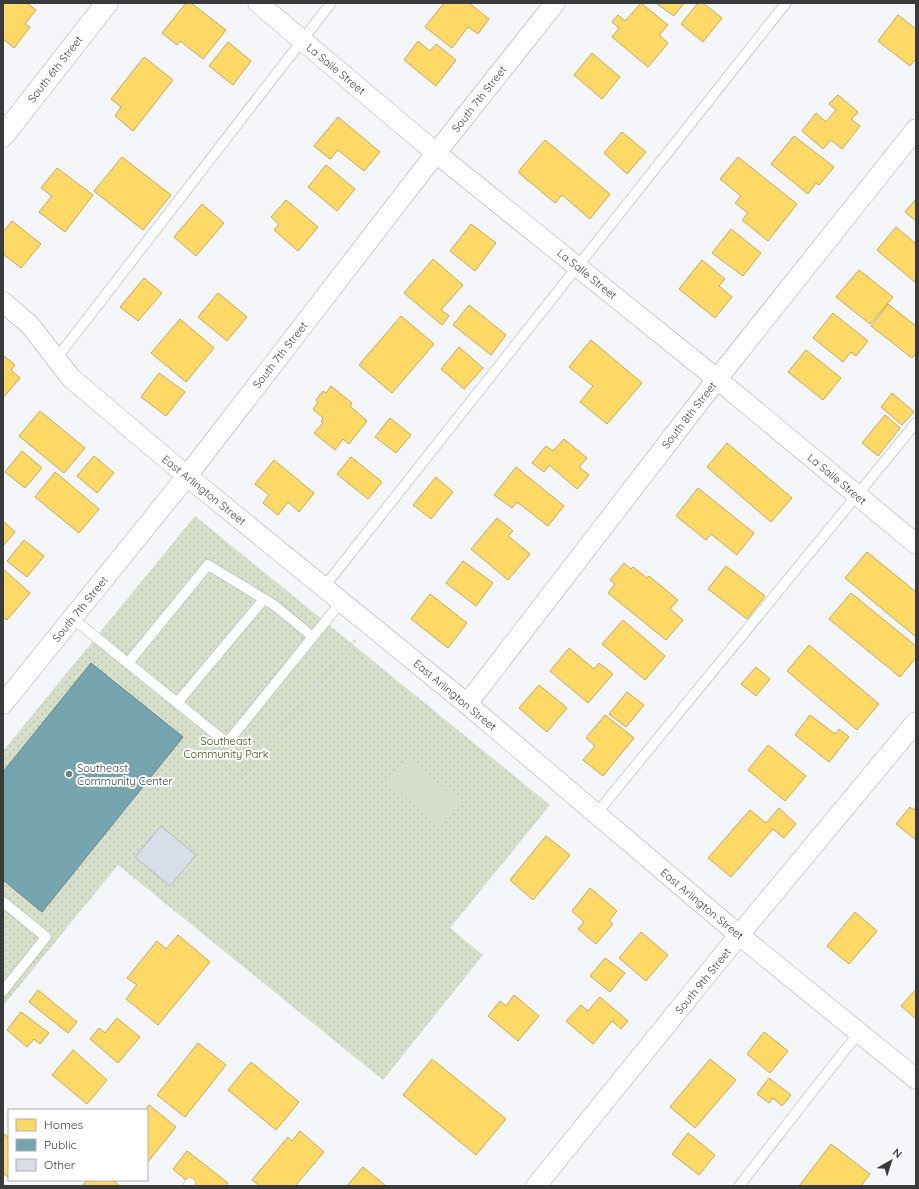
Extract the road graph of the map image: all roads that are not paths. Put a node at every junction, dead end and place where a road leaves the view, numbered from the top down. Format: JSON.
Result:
{"nodes":[{"id":1,"x":108,"y":3,"type":"edge"},
{"id":2,"x":258,"y":3,"type":"edge"},
{"id":3,"x":331,"y":3,"type":"edge"},
{"id":4,"x":555,"y":3,"type":"edge"},
{"id":5,"x":786,"y":3,"type":"edge"},
{"id":6,"x":302,"y":40,"type":"junction"},
{"id":7,"x":916,"y":129,"type":"edge"},
{"id":8,"x":3,"y":136,"type":"edge"},
{"id":9,"x":436,"y":153,"type":"junction"},
{"id":10,"x":578,"y":267,"type":"junction"},
{"id":11,"x":3,"y":302,"type":"edge"},
{"id":12,"x":56,"y":359,"type":"junction"},
{"id":13,"x":717,"y":379,"type":"junction"},
{"id":14,"x":916,"y":423,"type":"edge"},
{"id":15,"x":187,"y":476,"type":"junction"},
{"id":16,"x":858,"y":496,"type":"junction"},
{"id":17,"x":916,"y":544,"type":"edge"},
{"id":18,"x":324,"y":587,"type":"junction"},
{"id":19,"x":264,"y":599,"type":"junction"},
{"id":20,"x":341,"y":602,"type":"junction"},
{"id":21,"x":72,"y":618,"type":"junction"},
{"id":22,"x":313,"y":637,"type":"junction"},
{"id":23,"x":128,"y":663,"type":"junction"},
{"id":24,"x":177,"y":703,"type":"junction"},
{"id":25,"x":3,"y":704,"type":"edge"},
{"id":26,"x":467,"y":704,"type":"junction"},
{"id":27,"x":916,"y":722,"type":"edge"},
{"id":28,"x":596,"y":814,"type":"junction"},
{"id":29,"x":3,"y":902,"type":"edge"},
{"id":30,"x":739,"y":936,"type":"junction"},
{"id":31,"x":3,"y":991,"type":"edge"},
{"id":32,"x":859,"y":1033,"type":"junction"},
{"id":33,"x":916,"y":1079,"type":"edge"},
{"id":34,"x":536,"y":1186,"type":"edge"},
{"id":35,"x":739,"y":1186,"type":"edge"}],
"edges":[{"from":1,"to":8,"type":"street","name":"South 6th Street"},
{"from":2,"to":6,"type":"street","name":"La Salle Street"},
{"from":3,"to":6,"type":"lane"},
{"from":4,"to":9,"type":"street","name":"South 7th Street"},
{"from":5,"to":10,"type":"lane"},
{"from":6,"to":9,"type":"street","name":"La Salle Street"},
{"from":6,"to":12,"type":"lane"},
{"from":7,"to":13,"type":"street","name":"South 8th Street"},
{"from":9,"to":10,"type":"street","name":"La Salle Street"},
{"from":9,"to":15,"type":"street","name":"South 7th Street"},
{"from":10,"to":13,"type":"street","name":"La Salle Street"},
{"from":10,"to":18,"type":"lane"},
{"from":11,"to":12,"type":"street","name":"East Arlington Street"},
{"from":12,"to":15,"type":"street","name":"East Arlington Street"},
{"from":13,"to":16,"type":"street","name":"La Salle Street"},
{"from":13,"to":26,"type":"street","name":"South 8th Street"},
{"from":14,"to":16,"type":"lane"},
{"from":15,"to":18,"type":"street","name":"East Arlington Street"},
{"from":15,"to":21,"type":"street","name":"South 7th Street"},
{"from":16,"to":17,"type":"street","name":"La Salle Street"},
{"from":16,"to":28,"type":"lane"},
{"from":18,"to":20,"type":"street","name":"East Arlington Street"},
{"from":19,"to":22,"type":"lane"},
{"from":19,"to":23,"type":"lane"},
{"from":19,"to":24,"type":"lane"},
{"from":20,"to":22,"type":"lane"},
{"from":20,"to":26,"type":"street","name":"East Arlington Street"},
{"from":21,"to":23,"type":"lane"},
{"from":21,"to":25,"type":"street","name":"South 7th Street"},
{"from":22,"to":24,"type":"lane"},
{"from":23,"to":24,"type":"lane"},
{"from":26,"to":28,"type":"street","name":"East Arlington Street"},
{"from":27,"to":30,"type":"street","name":"South 9th Street"},
{"from":28,"to":30,"type":"street","name":"East Arlington Street"},
{"from":29,"to":31,"type":"lane"},
{"from":30,"to":32,"type":"street","name":"East Arlington Street"},
{"from":30,"to":34,"type":"street","name":"South 9th Street"},
{"from":32,"to":33,"type":"street","name":"East Arlington Street"},
{"from":32,"to":35,"type":"lane"}]}
